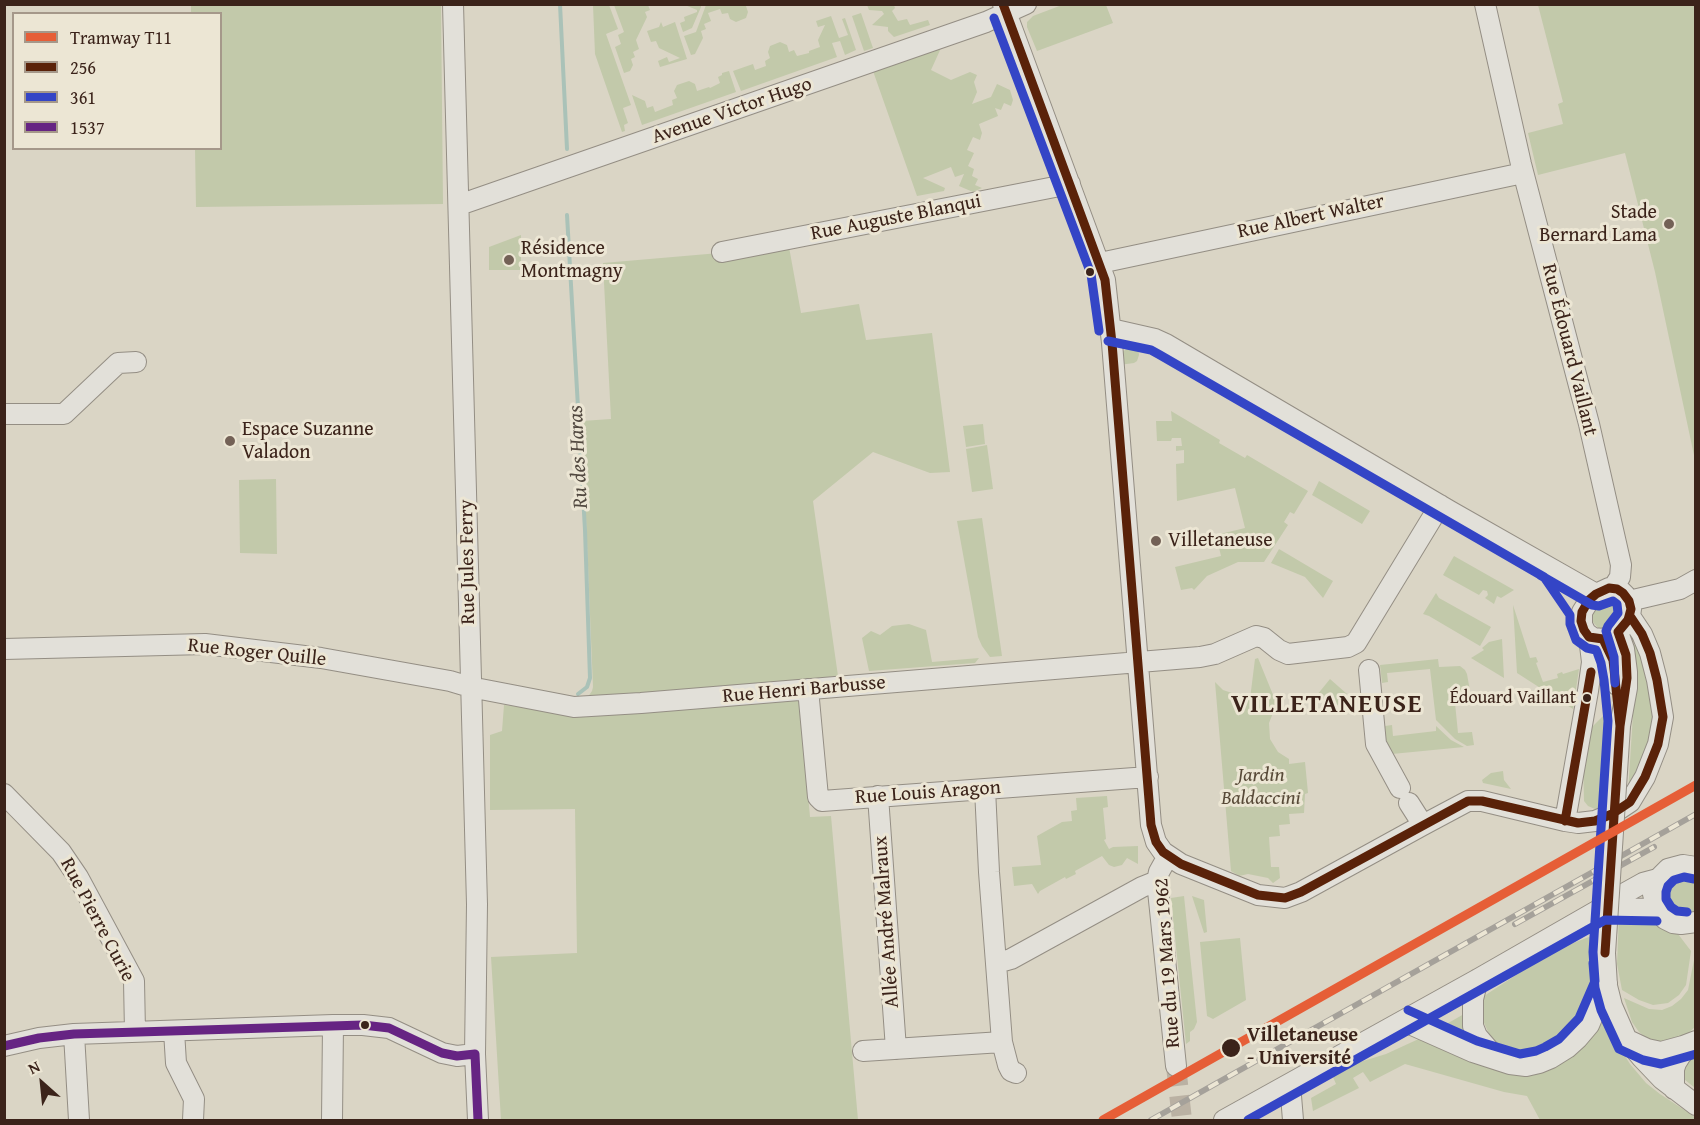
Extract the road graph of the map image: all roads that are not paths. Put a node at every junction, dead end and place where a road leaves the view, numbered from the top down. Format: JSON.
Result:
{"nodes":[{"id":1,"x":453,"y":4,"type":"edge"},
{"id":2,"x":1026,"y":4,"type":"edge"},
{"id":3,"x":1485,"y":4,"type":"edge"},
{"id":4,"x":1004,"y":9,"type":"edge"},
{"id":5,"x":1523,"y":172,"type":"junction"},
{"id":6,"x":1070,"y":184,"type":"junction"},
{"id":7,"x":459,"y":206,"type":"junction"},
{"id":8,"x":722,"y":252,"type":"dead end"},
{"id":9,"x":1100,"y":263,"type":"junction"},
{"id":10,"x":1111,"y":329,"type":"junction"},
{"id":11,"x":136,"y":362,"type":"dead end"},
{"id":12,"x":4,"y":414,"type":"edge"},
{"id":13,"x":1440,"y":504,"type":"junction"},
{"id":14,"x":1552,"y":568,"type":"junction"},
{"id":15,"x":1695,"y":580,"type":"edge"},
{"id":16,"x":1604,"y":591,"type":"junction"},
{"id":17,"x":1630,"y":608,"type":"junction"},
{"id":18,"x":1582,"y":612,"type":"junction"},
{"id":19,"x":1603,"y":636,"type":"junction"},
{"id":20,"x":4,"y":650,"type":"edge"},
{"id":21,"x":1138,"y":662,"type":"junction"},
{"id":22,"x":1369,"y":670,"type":"dead end"},
{"id":23,"x":471,"y":687,"type":"junction"},
{"id":24,"x":808,"y":689,"type":"junction"},
{"id":25,"x":1148,"y":777,"type":"junction"},
{"id":26,"x":985,"y":789,"type":"junction"},
{"id":27,"x":4,"y":794,"type":"edge"},
{"id":28,"x":878,"y":796,"type":"junction"},
{"id":29,"x":1565,"y":821,"type":"junction"},
{"id":30,"x":1423,"y":825,"type":"junction"},
{"id":31,"x":1168,"y":856,"type":"junction"},
{"id":32,"x":1695,"y":867,"type":"edge"},
{"id":33,"x":1658,"y":879,"type":"junction"},
{"id":34,"x":1157,"y":881,"type":"junction"},
{"id":35,"x":1602,"y":908,"type":"junction"},
{"id":36,"x":1657,"y":909,"type":"junction"},
{"id":37,"x":1692,"y":928,"type":"edge"},
{"id":38,"x":997,"y":963,"type":"junction"},
{"id":39,"x":1478,"y":979,"type":"junction"},
{"id":40,"x":1607,"y":982,"type":"junction"},
{"id":41,"x":1403,"y":1021,"type":"junction"},
{"id":42,"x":333,"y":1025,"type":"junction"},
{"id":43,"x":174,"y":1031,"type":"junction"},
{"id":44,"x":135,"y":1032,"type":"junction"},
{"id":45,"x":74,"y":1034,"type":"junction"},
{"id":46,"x":1627,"y":1040,"type":"junction"},
{"id":47,"x":1002,"y":1042,"type":"junction"},
{"id":48,"x":1694,"y":1042,"type":"edge"},
{"id":49,"x":4,"y":1046,"type":"edge"},
{"id":50,"x":897,"y":1048,"type":"junction"},
{"id":51,"x":863,"y":1051,"type":"dead end"},
{"id":52,"x":475,"y":1054,"type":"junction"},
{"id":53,"x":1497,"y":1059,"type":"junction"},
{"id":54,"x":1176,"y":1066,"type":"tunnel mouth"},
{"id":55,"x":1016,"y":1073,"type":"dead end"},
{"id":56,"x":1290,"y":1084,"type":"junction"},
{"id":57,"x":1674,"y":1089,"type":"junction"},
{"id":58,"x":1695,"y":1105,"type":"edge"},
{"id":59,"x":79,"y":1120,"type":"edge"},
{"id":60,"x":193,"y":1120,"type":"edge"},
{"id":61,"x":332,"y":1120,"type":"edge"},
{"id":62,"x":478,"y":1120,"type":"edge"},
{"id":63,"x":1224,"y":1120,"type":"edge"},
{"id":64,"x":1293,"y":1120,"type":"edge"}],
"edges":[{"from":1,"to":7,"type":"street","name":"Rue Jules Ferry"},
{"from":2,"to":4,"type":"street","name":"Avenue Victor Hugo"},
{"from":3,"to":5,"type":"street","name":"Rue Édouard Vaillant"},
{"from":4,"to":6,"type":"street","name":"Rue du 19 Mars 1962"},
{"from":4,"to":7,"type":"street","name":"Avenue Victor Hugo"},
{"from":5,"to":9,"type":"street","name":"Rue Albert Walter"},
{"from":5,"to":16,"type":"street","name":"Rue Édouard Vaillant"},
{"from":6,"to":8,"type":"street","name":"Rue Auguste Blanqui"},
{"from":6,"to":9,"type":"street","name":"Rue du 19 Mars 1962"},
{"from":7,"to":23,"type":"street","name":"Rue Jules Ferry"},
{"from":9,"to":10,"type":"street","name":"Rue du 19 Mars 1962"},
{"from":10,"to":13,"type":"street"},
{"from":10,"to":21,"type":"street","name":"Rue du 19 Mars 1962"},
{"from":11,"to":12,"type":"street"},
{"from":13,"to":14,"type":"street"},
{"from":13,"to":21,"type":"street","name":"Rue Henri Barbusse"},
{"from":14,"to":16,"type":"street"},
{"from":14,"to":18,"type":"street"},
{"from":15,"to":17,"type":"street"},
{"from":16,"to":17,"type":"street"},
{"from":16,"to":18,"type":"street"},
{"from":17,"to":19,"type":"street"},
{"from":17,"to":29,"type":"street"},
{"from":18,"to":19,"type":"street"},
{"from":19,"to":29,"type":"street"},
{"from":19,"to":40,"type":"street","bridge":true},
{"from":20,"to":23,"type":"street","name":"Rue Roger Quille"},
{"from":21,"to":24,"type":"street","name":"Rue Henri Barbusse"},
{"from":21,"to":25,"type":"street","name":"Rue du 19 Mars 1962"},
{"from":22,"to":30,"type":"street"},
{"from":23,"to":24,"type":"street","name":"Rue Henri Barbusse"},
{"from":23,"to":52,"type":"street","name":"Rue Jules Ferry"},
{"from":24,"to":28,"type":"street","name":"Rue Louis Aragon"},
{"from":25,"to":26,"type":"street","name":"Rue Louis Aragon"},
{"from":25,"to":31,"type":"street","name":"Rue du 19 Mars 1962"},
{"from":26,"to":28,"type":"street","name":"Rue Louis Aragon"},
{"from":26,"to":38,"type":"street"},
{"from":27,"to":44,"type":"street","name":"Rue Pierre Curie"},
{"from":28,"to":50,"type":"street","name":"Allée André Malraux"},
{"from":29,"to":30,"type":"street"},
{"from":30,"to":31,"type":"street"},
{"from":31,"to":34,"type":"street","name":"Rue du 19 Mars 1962"},
{"from":32,"to":33,"type":"street"},
{"from":33,"to":35,"type":"street"},
{"from":33,"to":36,"type":"street"},
{"from":34,"to":38,"type":"street"},
{"from":34,"to":54,"type":"street","name":"Rue du 19 Mars 1962"},
{"from":35,"to":36,"type":"street"},
{"from":35,"to":39,"type":"street"},
{"from":36,"to":37,"type":"street"},
{"from":38,"to":47,"type":"street"},
{"from":39,"to":41,"type":"street"},
{"from":39,"to":53,"type":"street"},
{"from":40,"to":46,"type":"street"},
{"from":40,"to":53,"type":"street"},
{"from":41,"to":53,"type":"street"},
{"from":41,"to":56,"type":"street"},
{"from":42,"to":43,"type":"street"},
{"from":42,"to":52,"type":"street"},
{"from":42,"to":61,"type":"street"},
{"from":43,"to":44,"type":"street"},
{"from":43,"to":60,"type":"street"},
{"from":44,"to":45,"type":"street"},
{"from":45,"to":49,"type":"street"},
{"from":45,"to":59,"type":"street"},
{"from":46,"to":48,"type":"street"},
{"from":46,"to":57,"type":"street"},
{"from":47,"to":50,"type":"street"},
{"from":47,"to":55,"type":"street"},
{"from":48,"to":57,"type":"street"},
{"from":50,"to":51,"type":"street"},
{"from":52,"to":62,"type":"street","name":"Rue Jules Ferry"},
{"from":56,"to":63,"type":"street"},
{"from":56,"to":64,"type":"street"},
{"from":57,"to":58,"type":"street"}]}
